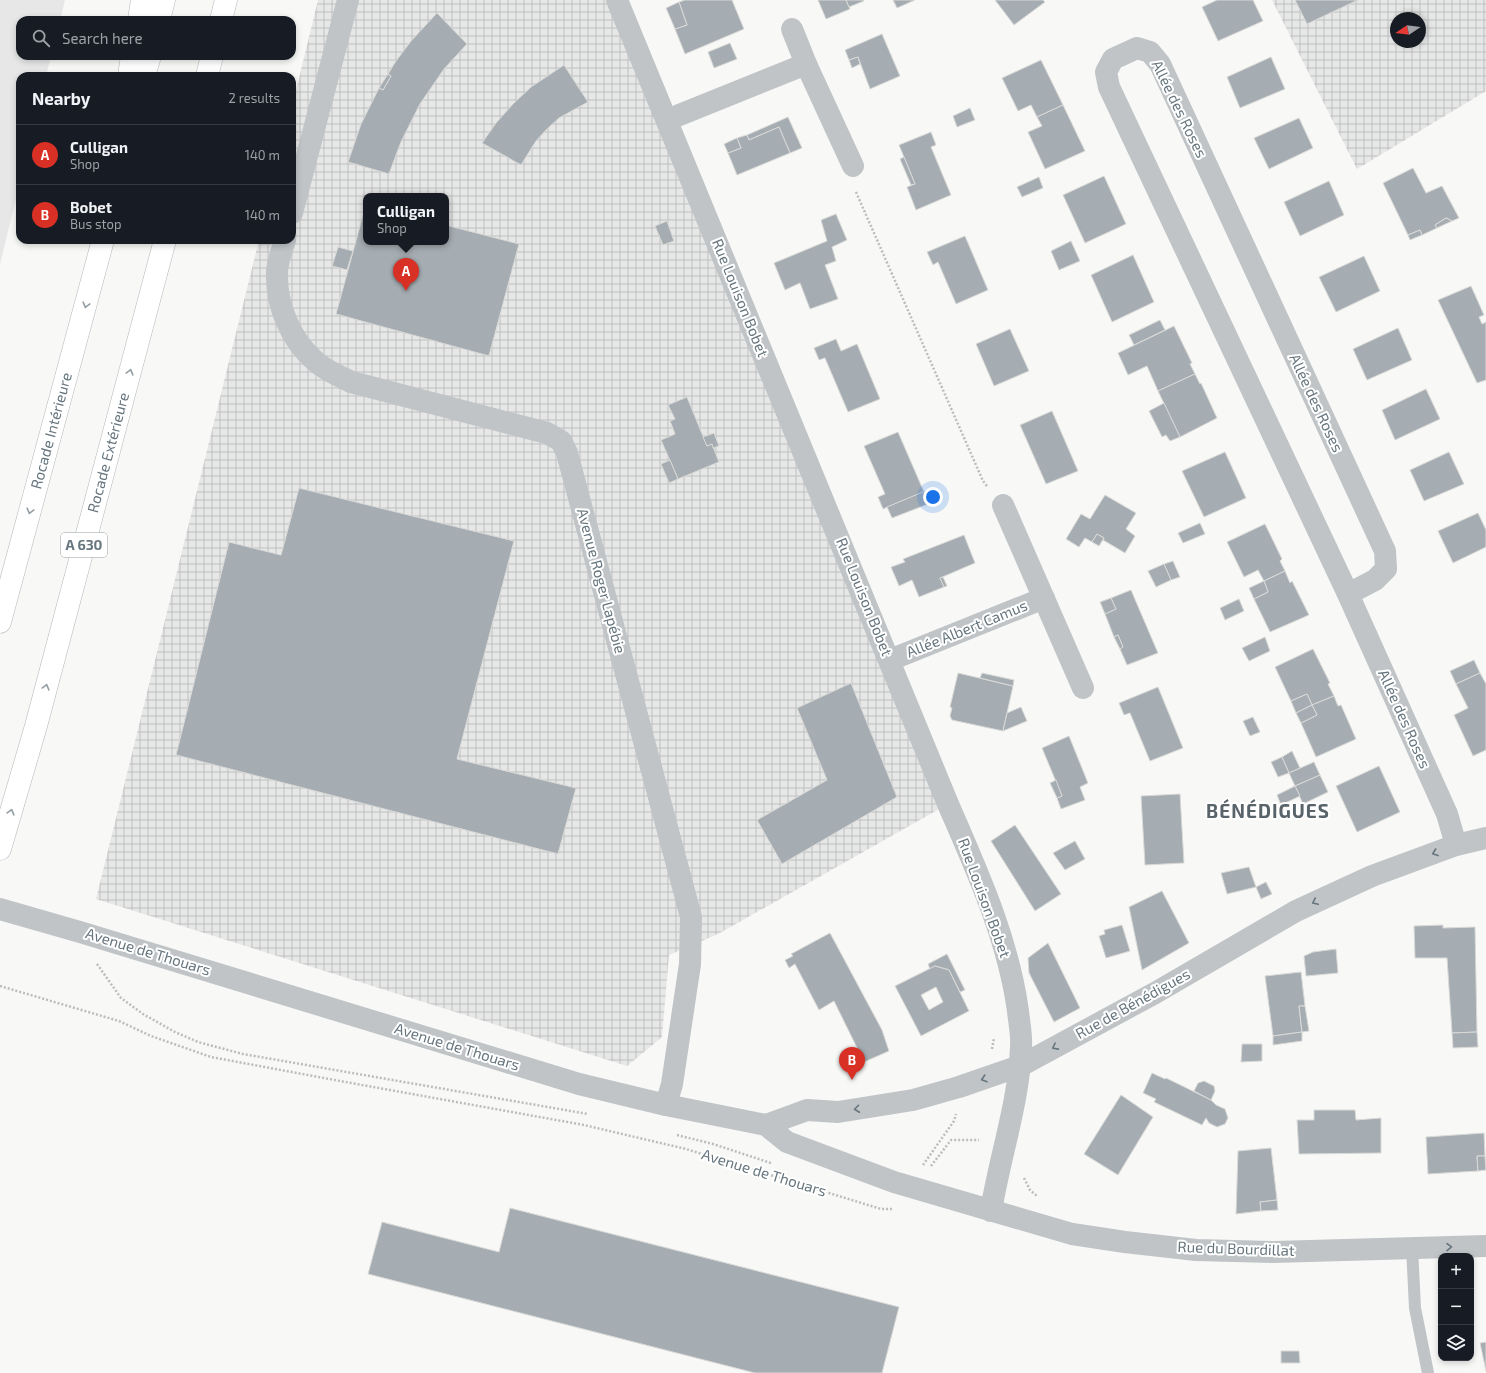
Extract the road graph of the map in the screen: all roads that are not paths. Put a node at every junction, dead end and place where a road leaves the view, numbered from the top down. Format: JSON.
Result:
{"nodes":[{"id":1,"x":142,"y":0,"type":"edge"},
{"id":2,"x":164,"y":0,"type":"edge"},
{"id":3,"x":226,"y":0,"type":"edge"},
{"id":4,"x":348,"y":0,"type":"edge"},
{"id":5,"x":617,"y":0,"type":"edge"},
{"id":6,"x":140,"y":16,"type":"edge"},
{"id":7,"x":160,"y":16,"type":"edge"},
{"id":8,"x":222,"y":16,"type":"edge"},
{"id":9,"x":792,"y":29,"type":"dead end"},
{"id":10,"x":131,"y":60,"type":"edge"},
{"id":11,"x":149,"y":60,"type":"edge"},
{"id":12,"x":211,"y":60,"type":"edge"},
{"id":13,"x":806,"y":64,"type":"junction"},
{"id":14,"x":130,"y":72,"type":"edge"},
{"id":15,"x":145,"y":72,"type":"edge"},
{"id":16,"x":208,"y":72,"type":"edge"},
{"id":17,"x":667,"y":120,"type":"junction"},
{"id":18,"x":853,"y":166,"type":"road end"},
{"id":19,"x":296,"y":198,"type":"edge"},
{"id":20,"x":100,"y":244,"type":"edge"},
{"id":21,"x":164,"y":244,"type":"edge"},
{"id":22,"x":284,"y":244,"type":"edge"},
{"id":23,"x":1002,"y":506,"type":"road end"},
{"id":24,"x":1348,"y":594,"type":"junction"},
{"id":25,"x":1044,"y":598,"type":"junction"},
{"id":26,"x":0,"y":622,"type":"edge"},
{"id":27,"x":890,"y":660,"type":"junction"},
{"id":28,"x":1083,"y":688,"type":"dead end"},
{"id":29,"x":1486,"y":838,"type":"edge"},
{"id":30,"x":1456,"y":845,"type":"junction"},
{"id":31,"x":0,"y":849,"type":"edge"},
{"id":32,"x":0,"y":909,"type":"edge"},
{"id":33,"x":1020,"y":1066,"type":"junction"},
{"id":34,"x":666,"y":1105,"type":"junction"},
{"id":35,"x":766,"y":1125,"type":"junction"},
{"id":36,"x":991,"y":1211,"type":"junction"},
{"id":37,"x":1486,"y":1246,"type":"edge"},
{"id":38,"x":1412,"y":1248,"type":"junction"},
{"id":39,"x":1428,"y":1373,"type":"edge"}],
"edges":[{"from":1,"to":6,"type":"highway"},
{"from":2,"to":7,"type":"highway"},
{"from":3,"to":8,"type":"highway"},
{"from":4,"to":19,"type":"street"},
{"from":5,"to":17,"type":"street","name":"Rue Louison Bobet"},
{"from":9,"to":13,"type":"street"},
{"from":10,"to":14,"type":"highway"},
{"from":11,"to":15,"type":"highway"},
{"from":12,"to":16,"type":"highway"},
{"from":13,"to":17,"type":"street"},
{"from":13,"to":18,"type":"street"},
{"from":17,"to":27,"type":"street","name":"Rue Louison Bobet"},
{"from":20,"to":26,"type":"highway","name":"Rocade Intérieure","one_way":true},
{"from":31,"to":21,"type":"highway","name":"Rocade Extérieure","number":"A 630","one_way":true},
{"from":22,"to":34,"type":"street","name":"Avenue Roger Lapébie"},
{"from":23,"to":25,"type":"street","name":"Allée Albert Camus"},
{"from":24,"to":24,"type":"street","name":"Allée des Roses"},
{"from":24,"to":30,"type":"street","name":"Allée des Roses"},
{"from":25,"to":27,"type":"street","name":"Allée Albert Camus"},
{"from":25,"to":28,"type":"street","name":"Allée Albert Camus"},
{"from":27,"to":33,"type":"street","name":"Rue Louison Bobet"},
{"from":29,"to":30,"type":"street","name":"Rue de Bénédigues"},
{"from":30,"to":33,"type":"street","name":"Rue de Bénédigues","one_way":true},
{"from":32,"to":34,"type":"street","name":"Avenue de Thouars"},
{"from":33,"to":35,"type":"street","name":"Rue de Bénédigues","one_way":true},
{"from":33,"to":36,"type":"street","name":"Rue Louison Bobet"},
{"from":34,"to":35,"type":"street","name":"Avenue de Thouars"},
{"from":35,"to":36,"type":"street","name":"Avenue de Thouars"},
{"from":36,"to":38,"type":"street","name":"Rue du Bourdillat"},
{"from":38,"to":37,"type":"street","name":"Rue du Bourdillat","one_way":true},
{"from":38,"to":39,"type":"lane"}]}
